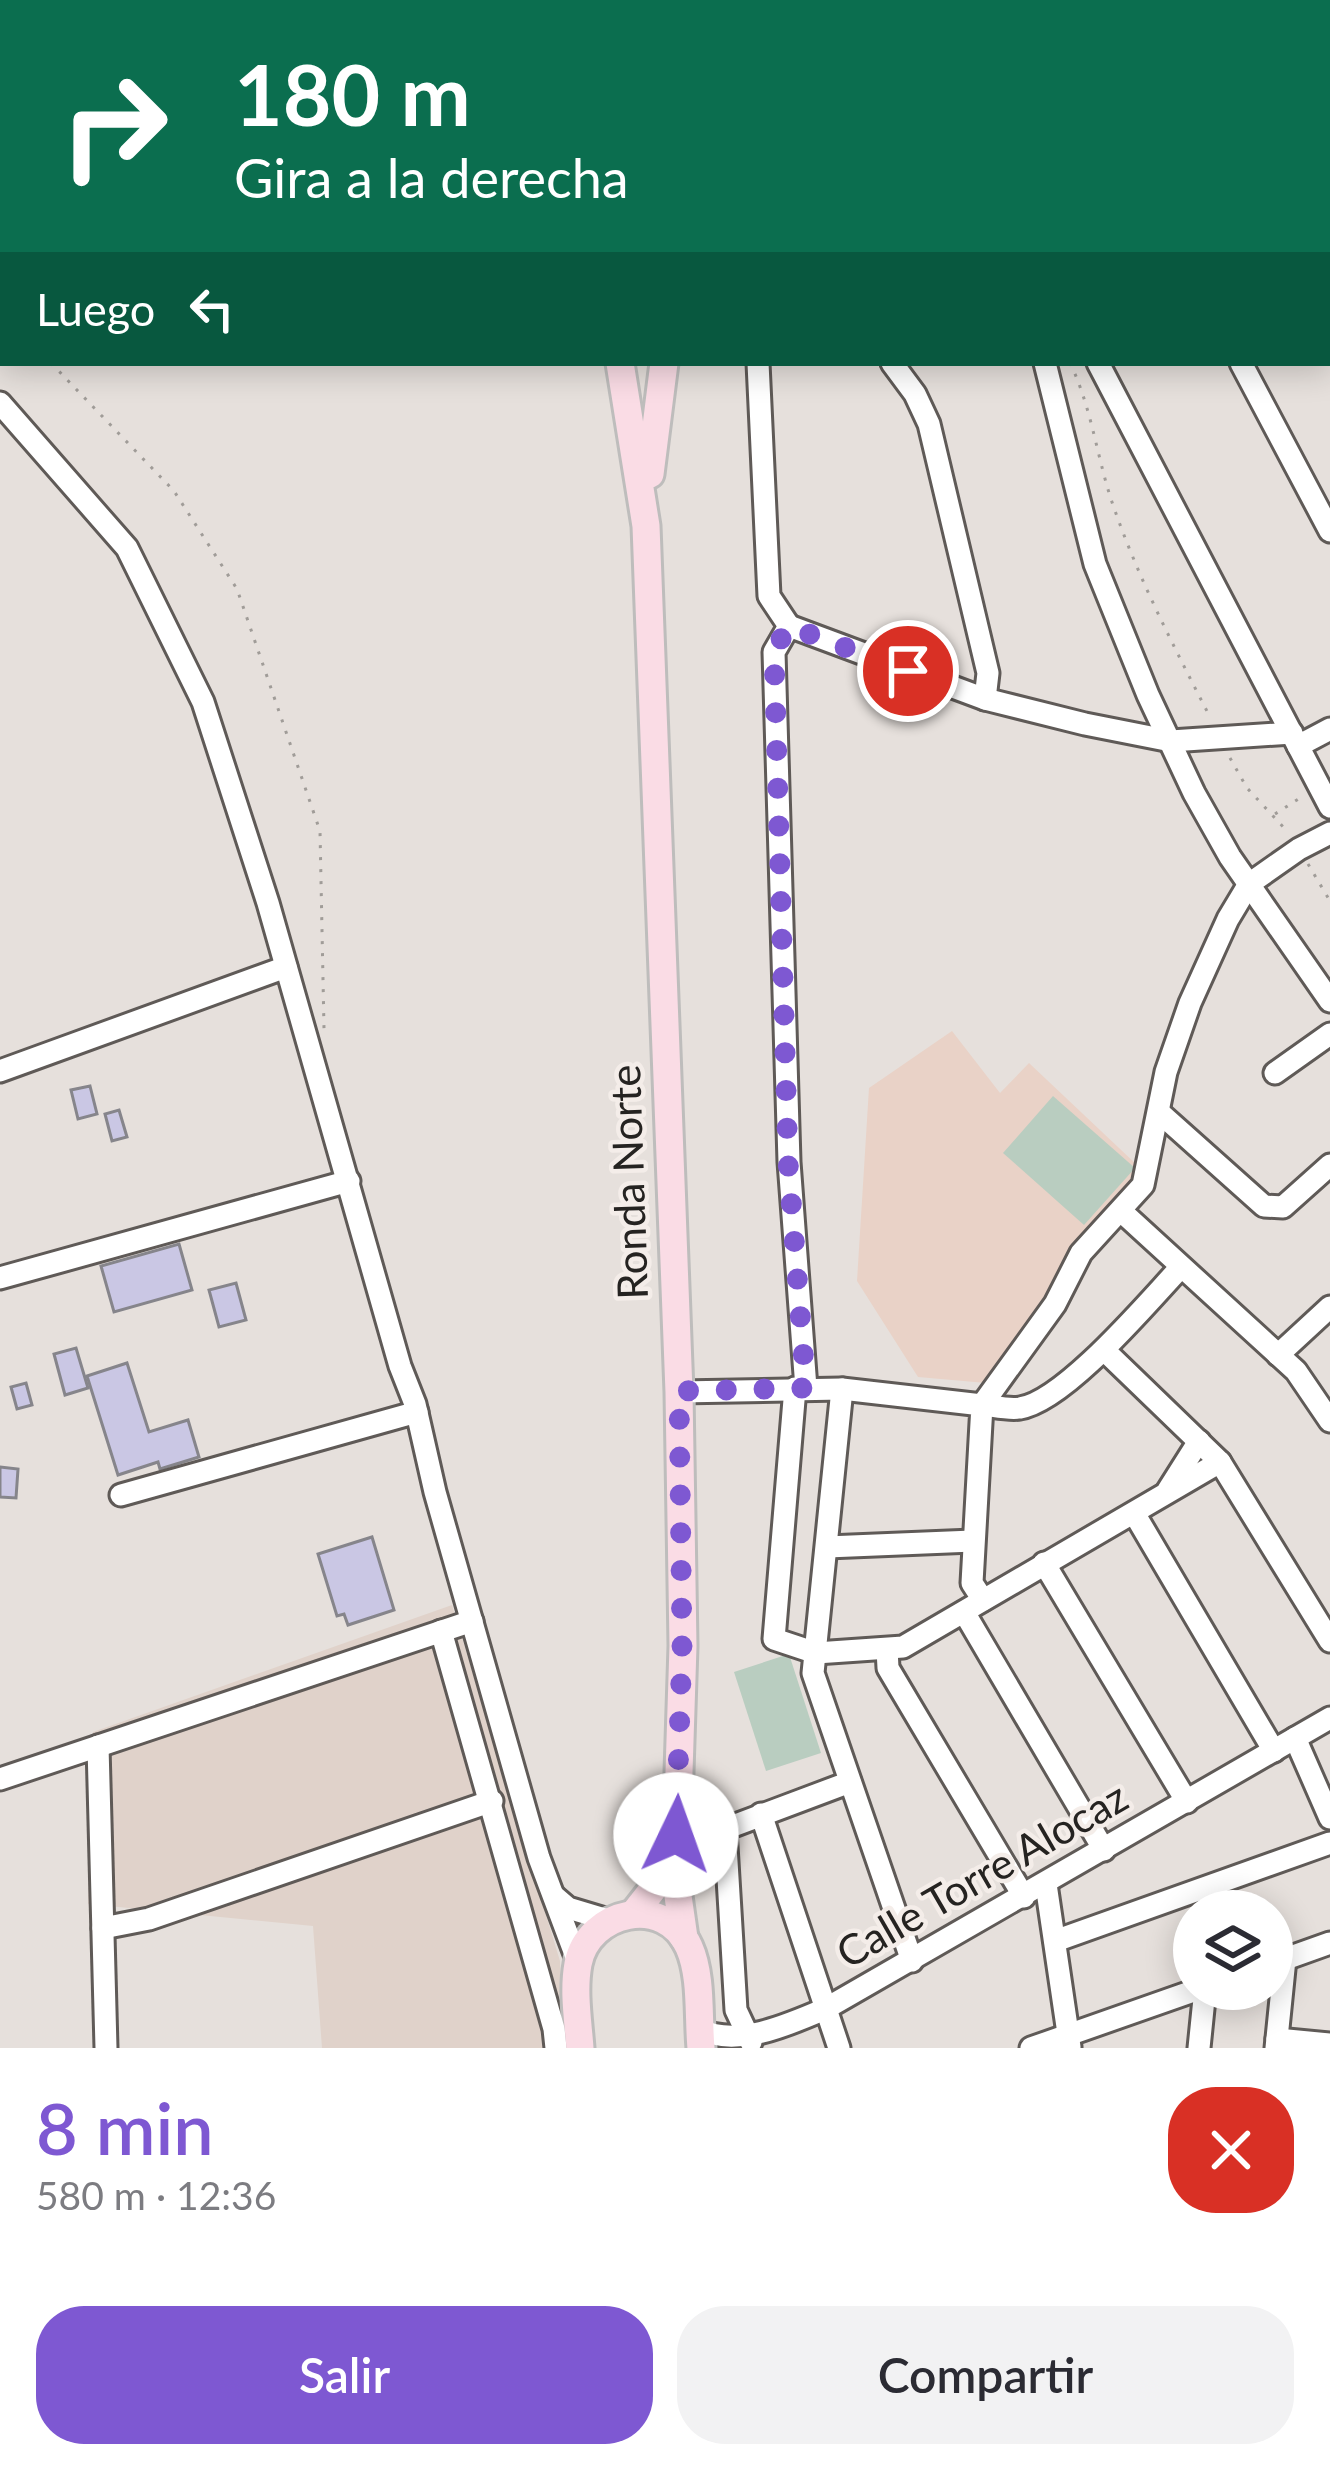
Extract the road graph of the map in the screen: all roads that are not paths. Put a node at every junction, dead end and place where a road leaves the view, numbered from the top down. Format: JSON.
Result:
{"nodes":[{"id":1,"x":620,"y":366,"type":"edge"},
{"id":2,"x":664,"y":366,"type":"edge"},
{"id":3,"x":758,"y":366,"type":"edge"},
{"id":4,"x":894,"y":366,"type":"edge"},
{"id":5,"x":1046,"y":366,"type":"edge"},
{"id":6,"x":1099,"y":366,"type":"edge"},
{"id":7,"x":1243,"y":366,"type":"edge"},
{"id":8,"x":0,"y":403,"type":"edge"},
{"id":9,"x":646,"y":526,"type":"junction"},
{"id":10,"x":1330,"y":530,"type":"edge"},
{"id":11,"x":788,"y":626,"type":"junction"},
{"id":12,"x":985,"y":699,"type":"junction"},
{"id":13,"x":1330,"y":729,"type":"edge"},
{"id":14,"x":1295,"y":740,"type":"junction"},
{"id":15,"x":1171,"y":741,"type":"junction"},
{"id":16,"x":1330,"y":807,"type":"edge"},
{"id":17,"x":1330,"y":833,"type":"edge"},
{"id":18,"x":1249,"y":884,"type":"junction"},
{"id":19,"x":286,"y":967,"type":"junction"},
{"id":20,"x":1330,"y":1001,"type":"edge"},
{"id":21,"x":1330,"y":1034,"type":"edge"},
{"id":22,"x":0,"y":1071,"type":"edge"},
{"id":23,"x":1275,"y":1072,"type":"dead end"},
{"id":24,"x":1160,"y":1114,"type":"junction"},
{"id":25,"x":1330,"y":1165,"type":"edge"},
{"id":26,"x":349,"y":1181,"type":"junction"},
{"id":27,"x":1121,"y":1211,"type":"junction"},
{"id":28,"x":1180,"y":1268,"type":"junction"},
{"id":29,"x":0,"y":1278,"type":"edge"},
{"id":30,"x":1327,"y":1319,"type":"edge"},
{"id":31,"x":1104,"y":1351,"type":"junction"},
{"id":32,"x":1278,"y":1354,"type":"junction"},
{"id":33,"x":800,"y":1388,"type":"junction"},
{"id":34,"x":842,"y":1389,"type":"junction"},
{"id":35,"x":679,"y":1391,"type":"junction"},
{"id":36,"x":982,"y":1405,"type":"junction"},
{"id":37,"x":417,"y":1412,"type":"junction"},
{"id":38,"x":1330,"y":1421,"type":"edge"},
{"id":39,"x":1199,"y":1441,"type":"junction"},
{"id":40,"x":1220,"y":1462,"type":"junction"},
{"id":41,"x":1168,"y":1490,"type":"junction"},
{"id":42,"x":122,"y":1496,"type":"dead end"},
{"id":43,"x":1134,"y":1513,"type":"junction"},
{"id":44,"x":973,"y":1541,"type":"junction"},
{"id":45,"x":827,"y":1547,"type":"junction"},
{"id":46,"x":1044,"y":1563,"type":"junction"},
{"id":47,"x":974,"y":1606,"type":"junction"},
{"id":48,"x":1323,"y":1613,"type":"edge"},
{"id":49,"x":472,"y":1621,"type":"junction"},
{"id":50,"x":441,"y":1631,"type":"junction"},
{"id":51,"x":1330,"y":1641,"type":"edge"},
{"id":52,"x":886,"y":1648,"type":"junction"},
{"id":53,"x":816,"y":1652,"type":"junction"},
{"id":54,"x":1330,"y":1718,"type":"edge"},
{"id":55,"x":1295,"y":1738,"type":"junction"},
{"id":56,"x":98,"y":1746,"type":"junction"},
{"id":57,"x":1274,"y":1751,"type":"junction"},
{"id":58,"x":0,"y":1779,"type":"edge"},
{"id":59,"x":850,"y":1782,"type":"junction"},
{"id":60,"x":492,"y":1802,"type":"junction"},
{"id":61,"x":1187,"y":1802,"type":"junction"},
{"id":62,"x":760,"y":1814,"type":"junction"},
{"id":63,"x":1330,"y":1818,"type":"edge"},
{"id":64,"x":676,"y":1835,"type":"junction"},
{"id":65,"x":1330,"y":1843,"type":"edge"},
{"id":66,"x":1104,"y":1850,"type":"junction"},
{"id":67,"x":1046,"y":1884,"type":"junction"},
{"id":68,"x":554,"y":1896,"type":"junction"},
{"id":69,"x":1024,"y":1898,"type":"junction"},
{"id":70,"x":622,"y":1916,"type":"junction"},
{"id":71,"x":103,"y":1928,"type":"junction"},
{"id":72,"x":684,"y":1938,"type":"junction"},
{"id":73,"x":1055,"y":1941,"type":"junction"},
{"id":74,"x":1330,"y":1943,"type":"edge"},
{"id":75,"x":1293,"y":1956,"type":"edge"},
{"id":76,"x":912,"y":1961,"type":"junction"},
{"id":77,"x":578,"y":1962,"type":"junction"},
{"id":78,"x":1173,"y":2001,"type":"edge"},
{"id":79,"x":825,"y":2009,"type":"junction"},
{"id":80,"x":1201,"y":2010,"type":"edge"},
{"id":81,"x":1278,"y":2010,"type":"edge"},
{"id":82,"x":700,"y":2038,"type":"edge"},
{"id":83,"x":1069,"y":2042,"type":"edge"},
{"id":84,"x":1277,"y":2044,"type":"edge"},
{"id":85,"x":1330,"y":2044,"type":"edge"},
{"id":86,"x":746,"y":2045,"type":"edge"},
{"id":87,"x":106,"y":2048,"type":"edge"},
{"id":88,"x":556,"y":2048,"type":"edge"},
{"id":89,"x":580,"y":2048,"type":"edge"},
{"id":90,"x":839,"y":2048,"type":"edge"},
{"id":91,"x":1030,"y":2048,"type":"edge"},
{"id":92,"x":1198,"y":2048,"type":"edge"}],
"edges":[{"from":1,"to":9,"type":"main road","name":"Ronda Norte"},
{"from":2,"to":9,"type":"main road","name":"Ronda Norte"},
{"from":3,"to":11,"type":"street"},
{"from":4,"to":12,"type":"street"},
{"from":5,"to":15,"type":"street"},
{"from":6,"to":14,"type":"street"},
{"from":7,"to":10,"type":"street"},
{"from":8,"to":19,"type":"street"},
{"from":9,"to":35,"type":"main road","name":"Ronda Norte"},
{"from":11,"to":12,"type":"street"},
{"from":11,"to":33,"type":"street"},
{"from":12,"to":15,"type":"street"},
{"from":13,"to":14,"type":"street"},
{"from":14,"to":15,"type":"street"},
{"from":14,"to":16,"type":"street"},
{"from":15,"to":18,"type":"street"},
{"from":17,"to":18,"type":"street"},
{"from":18,"to":20,"type":"street"},
{"from":18,"to":24,"type":"street"},
{"from":19,"to":22,"type":"street"},
{"from":19,"to":26,"type":"street"},
{"from":21,"to":23,"type":"street"},
{"from":24,"to":25,"type":"street"},
{"from":24,"to":27,"type":"street"},
{"from":26,"to":29,"type":"street"},
{"from":26,"to":37,"type":"street"},
{"from":27,"to":28,"type":"street"},
{"from":27,"to":36,"type":"street"},
{"from":28,"to":31,"type":"street"},
{"from":28,"to":32,"type":"street"},
{"from":30,"to":32,"type":"street"},
{"from":31,"to":36,"type":"street"},
{"from":31,"to":39,"type":"street"},
{"from":32,"to":38,"type":"street"},
{"from":33,"to":34,"type":"street"},
{"from":33,"to":35,"type":"street"},
{"from":33,"to":53,"type":"street"},
{"from":34,"to":36,"type":"street"},
{"from":34,"to":45,"type":"street"},
{"from":35,"to":64,"type":"main road","name":"Ronda Norte"},
{"from":36,"to":44,"type":"street"},
{"from":37,"to":42,"type":"street"},
{"from":37,"to":49,"type":"street"},
{"from":39,"to":40,"type":"street"},
{"from":39,"to":41,"type":"street"},
{"from":40,"to":41,"type":"street"},
{"from":40,"to":48,"type":"street"},
{"from":41,"to":43,"type":"street"},
{"from":43,"to":46,"type":"street"},
{"from":43,"to":57,"type":"street"},
{"from":44,"to":45,"type":"street"},
{"from":44,"to":47,"type":"street"},
{"from":45,"to":53,"type":"street"},
{"from":46,"to":47,"type":"street"},
{"from":46,"to":61,"type":"street"},
{"from":47,"to":52,"type":"street"},
{"from":47,"to":66,"type":"street"},
{"from":48,"to":51,"type":"street"},
{"from":49,"to":50,"type":"street"},
{"from":49,"to":68,"type":"street"},
{"from":50,"to":56,"type":"street"},
{"from":50,"to":60,"type":"street"},
{"from":52,"to":53,"type":"street"},
{"from":52,"to":69,"type":"street"},
{"from":53,"to":59,"type":"street"},
{"from":54,"to":55,"type":"street","name":"Calle Torre Alocaz"},
{"from":55,"to":57,"type":"street","name":"Calle Torre Alocaz"},
{"from":55,"to":63,"type":"street"},
{"from":56,"to":58,"type":"street"},
{"from":56,"to":71,"type":"street"},
{"from":57,"to":61,"type":"street","name":"Calle Torre Alocaz"},
{"from":59,"to":62,"type":"street"},
{"from":59,"to":76,"type":"street"},
{"from":60,"to":71,"type":"street"},
{"from":60,"to":88,"type":"street"},
{"from":61,"to":66,"type":"street","name":"Calle Torre Alocaz"},
{"from":62,"to":79,"type":"street"},
{"from":62,"to":86,"type":"street"},
{"from":64,"to":70,"type":"main road","name":"Ronda Norte"},
{"from":64,"to":72,"type":"main road","name":"Ronda Norte"},
{"from":65,"to":73,"type":"street"},
{"from":66,"to":67,"type":"street","name":"Calle Torre Alocaz"},
{"from":67,"to":69,"type":"street","name":"Calle Torre Alocaz"},
{"from":67,"to":73,"type":"street"},
{"from":68,"to":70,"type":"street"},
{"from":68,"to":77,"type":"street"},
{"from":69,"to":76,"type":"street","name":"Calle Torre Alocaz"},
{"from":70,"to":72,"type":"main road"},
{"from":70,"to":77,"type":"main road","name":"Ronda Norte"},
{"from":71,"to":87,"type":"street"},
{"from":72,"to":82,"type":"main road","name":"Ronda Norte"},
{"from":73,"to":83,"type":"street"},
{"from":74,"to":75,"type":"street"},
{"from":76,"to":79,"type":"street","name":"Calle Torre Alocaz"},
{"from":77,"to":89,"type":"main road"},
{"from":78,"to":83,"type":"street"},
{"from":79,"to":86,"type":"street","name":"Calle Torre Alocaz"},
{"from":79,"to":90,"type":"street"},
{"from":80,"to":92,"type":"street"},
{"from":81,"to":84,"type":"street"},
{"from":82,"to":86,"type":"street"},
{"from":83,"to":91,"type":"street"},
{"from":84,"to":85,"type":"street"}]}
